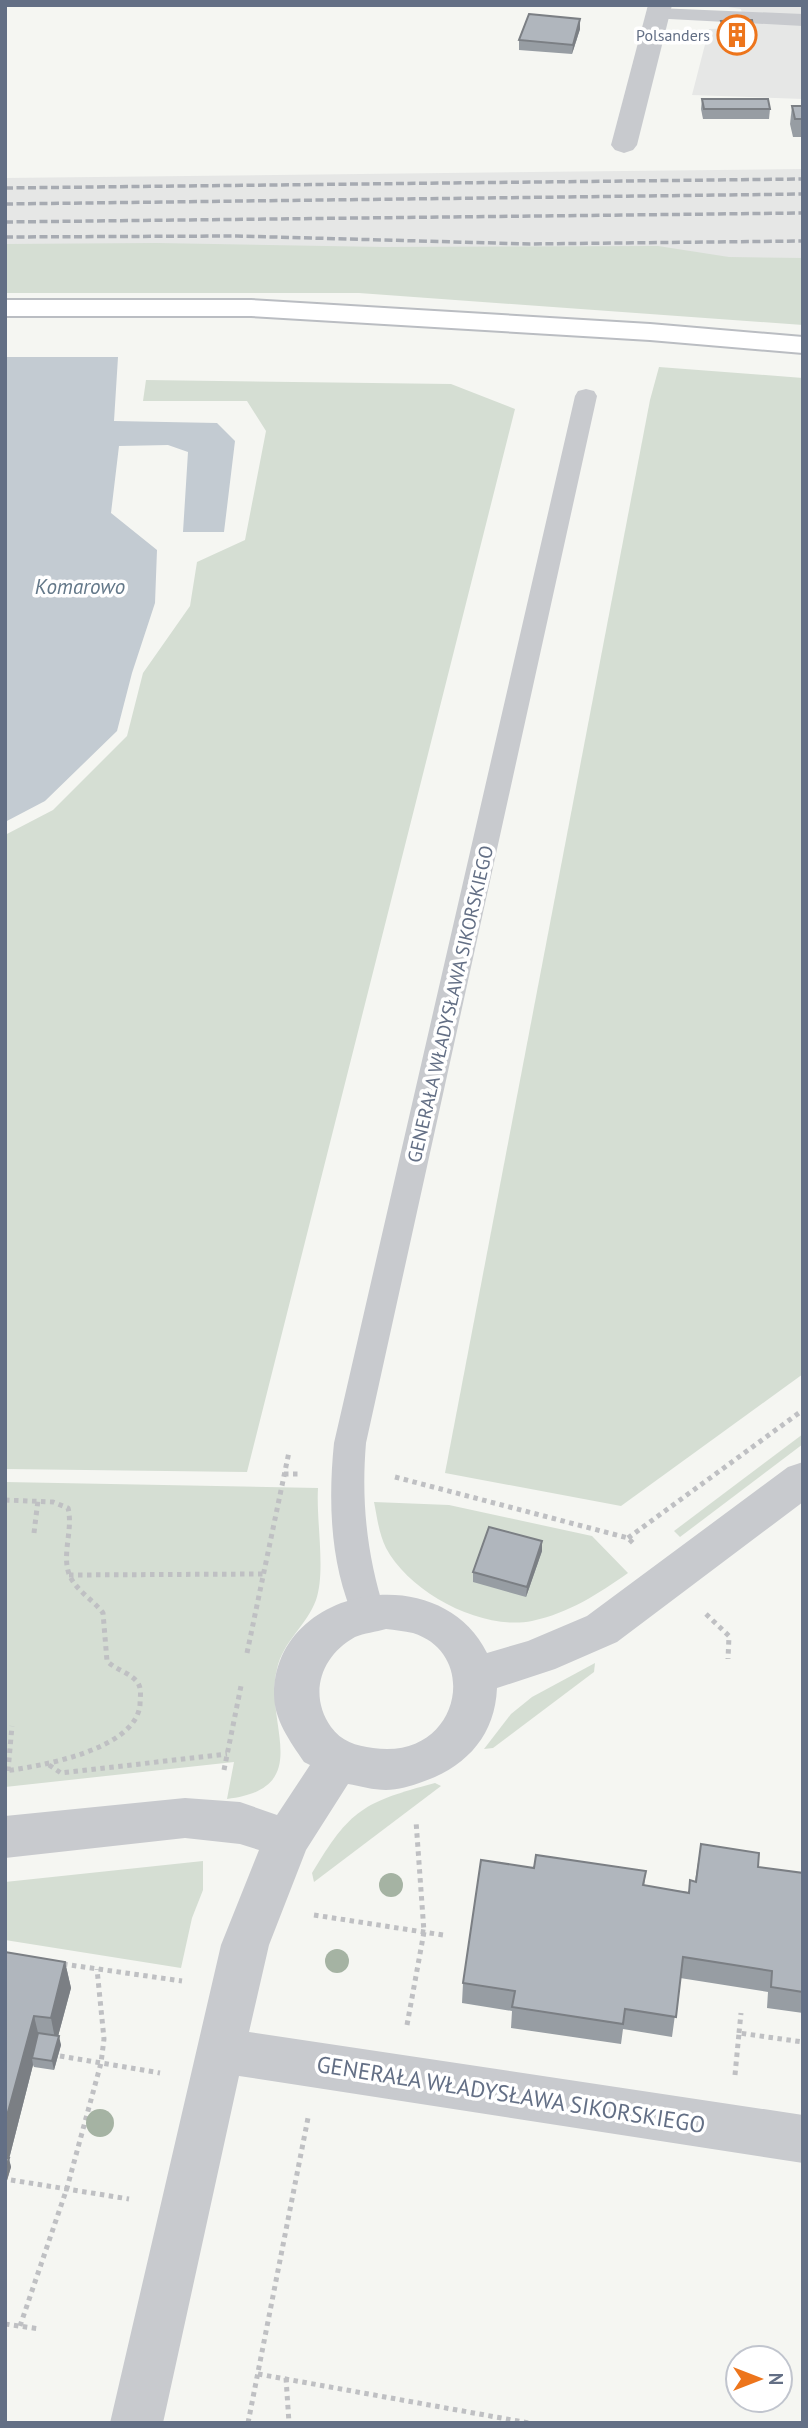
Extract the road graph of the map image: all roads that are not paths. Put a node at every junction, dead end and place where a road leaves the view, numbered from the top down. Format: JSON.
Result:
{"nodes":[{"id":1,"x":658,"y":9,"type":"edge"},
{"id":2,"x":803,"y":20,"type":"edge"},
{"id":3,"x":624,"y":145,"type":"dead end"},
{"id":4,"x":5,"y":308,"type":"edge"},
{"id":5,"x":803,"y":345,"type":"edge"},
{"id":6,"x":586,"y":396,"type":"dead end"},
{"id":7,"x":803,"y":1479,"type":"edge"},
{"id":8,"x":368,"y":1612,"type":"junction"},
{"id":9,"x":474,"y":1675,"type":"junction"},
{"id":10,"x":338,"y":1760,"type":"junction"},
{"id":11,"x":5,"y":1837,"type":"edge"},
{"id":12,"x":288,"y":1839,"type":"junction"},
{"id":13,"x":219,"y":2049,"type":"junction"},
{"id":14,"x":803,"y":2138,"type":"edge"},
{"id":15,"x":136,"y":2423,"type":"edge"}],
"edges":[{"from":1,"to":2,"type":"lane"},
{"from":1,"to":3,"type":"street"},
{"from":4,"to":5,"type":"street"},
{"from":6,"to":8,"type":"lane","name":"GENERAŁA WŁADYSŁAWA SIKORSKIEGO"},
{"from":7,"to":9,"type":"street"},
{"from":8,"to":9,"type":"street"},
{"from":8,"to":10,"type":"street"},
{"from":9,"to":10,"type":"street"},
{"from":10,"to":12,"type":"street"},
{"from":11,"to":12,"type":"street"},
{"from":12,"to":13,"type":"street"},
{"from":13,"to":14,"type":"street","name":"GENERAŁA WŁADYSŁAWA SIKORSKIEGO"},
{"from":13,"to":15,"type":"street"}]}
